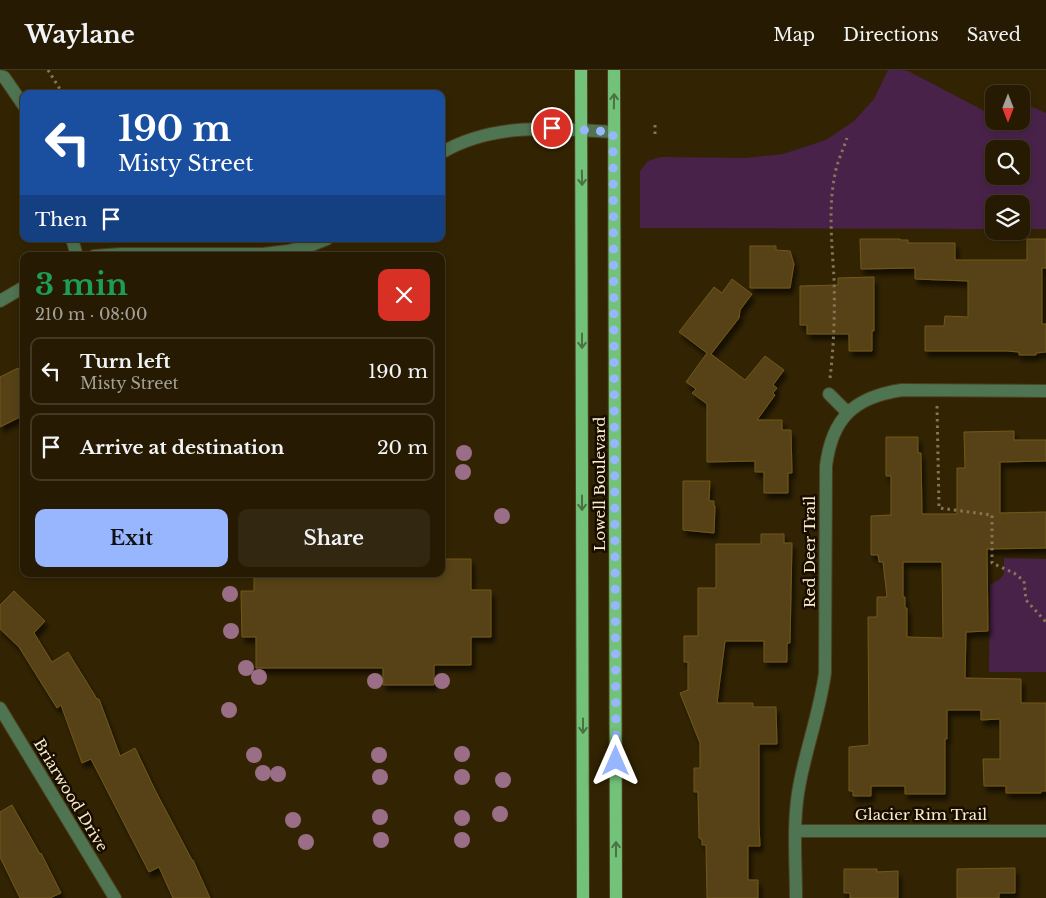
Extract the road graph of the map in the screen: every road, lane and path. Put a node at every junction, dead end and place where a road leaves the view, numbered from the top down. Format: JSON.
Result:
{"nodes":[{"id":1,"x":48,"y":70,"type":"edge"},
{"id":2,"x":582,"y":70,"type":"edge"},
{"id":3,"x":614,"y":70,"type":"edge"},
{"id":4,"x":0,"y":76,"type":"edge"},
{"id":5,"x":60,"y":90,"type":"edge"},
{"id":6,"x":20,"y":100,"type":"edge"},
{"id":7,"x":655,"y":125,"type":"dead end"},
{"id":8,"x":581,"y":129,"type":"junction"},
{"id":9,"x":613,"y":132,"type":"junction"},
{"id":10,"x":655,"y":135,"type":"dead end"},
{"id":11,"x":847,"y":138,"type":"dead end"},
{"id":12,"x":445,"y":151,"type":"edge"},
{"id":13,"x":320,"y":242,"type":"edge"},
{"id":14,"x":288,"y":252,"type":"edge"},
{"id":15,"x":20,"y":289,"type":"edge"},
{"id":16,"x":0,"y":301,"type":"edge"},
{"id":17,"x":937,"y":390,"type":"junction"},
{"id":18,"x":1046,"y":391,"type":"edge"},
{"id":19,"x":829,"y":394,"type":"joint"},
{"id":20,"x":848,"y":413,"type":"junction"},
{"id":21,"x":1046,"y":622,"type":"edge"},
{"id":22,"x":0,"y":708,"type":"edge"},
{"id":23,"x":796,"y":830,"type":"junction"},
{"id":24,"x":1046,"y":830,"type":"edge"},
{"id":25,"x":115,"y":898,"type":"edge"},
{"id":26,"x":583,"y":898,"type":"edge"},
{"id":27,"x":616,"y":898,"type":"edge"},
{"id":28,"x":796,"y":898,"type":"edge"}],
"edges":[{"from":1,"to":5,"type":"path"},
{"from":2,"to":8,"type":"main road","name":"Lowell Boulevard"},
{"from":9,"to":3,"type":"main road","name":"Lowell Boulevard","one_way":true},
{"from":4,"to":6,"type":"street"},
{"from":7,"to":10,"type":"path"},
{"from":8,"to":9,"type":"street"},
{"from":8,"to":12,"type":"street"},
{"from":8,"to":26,"type":"main road","name":"Lowell Boulevard","one_way":true},
{"from":27,"to":9,"type":"main road","name":"Lowell Boulevard","one_way":true},
{"from":11,"to":19,"type":"path"},
{"from":13,"to":14,"type":"street"},
{"from":15,"to":16,"type":"street"},
{"from":17,"to":18,"type":"street","name":"Red Deer Trail"},
{"from":17,"to":20,"type":"street","name":"Red Deer Trail"},
{"from":17,"to":21,"type":"path"},
{"from":19,"to":20,"type":"street"},
{"from":20,"to":23,"type":"street","name":"Red Deer Trail"},
{"from":22,"to":25,"type":"street","name":"Briarwood Drive"},
{"from":23,"to":24,"type":"street","name":"Glacier Rim Trail"},
{"from":23,"to":28,"type":"street","name":"Red Deer Trail"}]}
